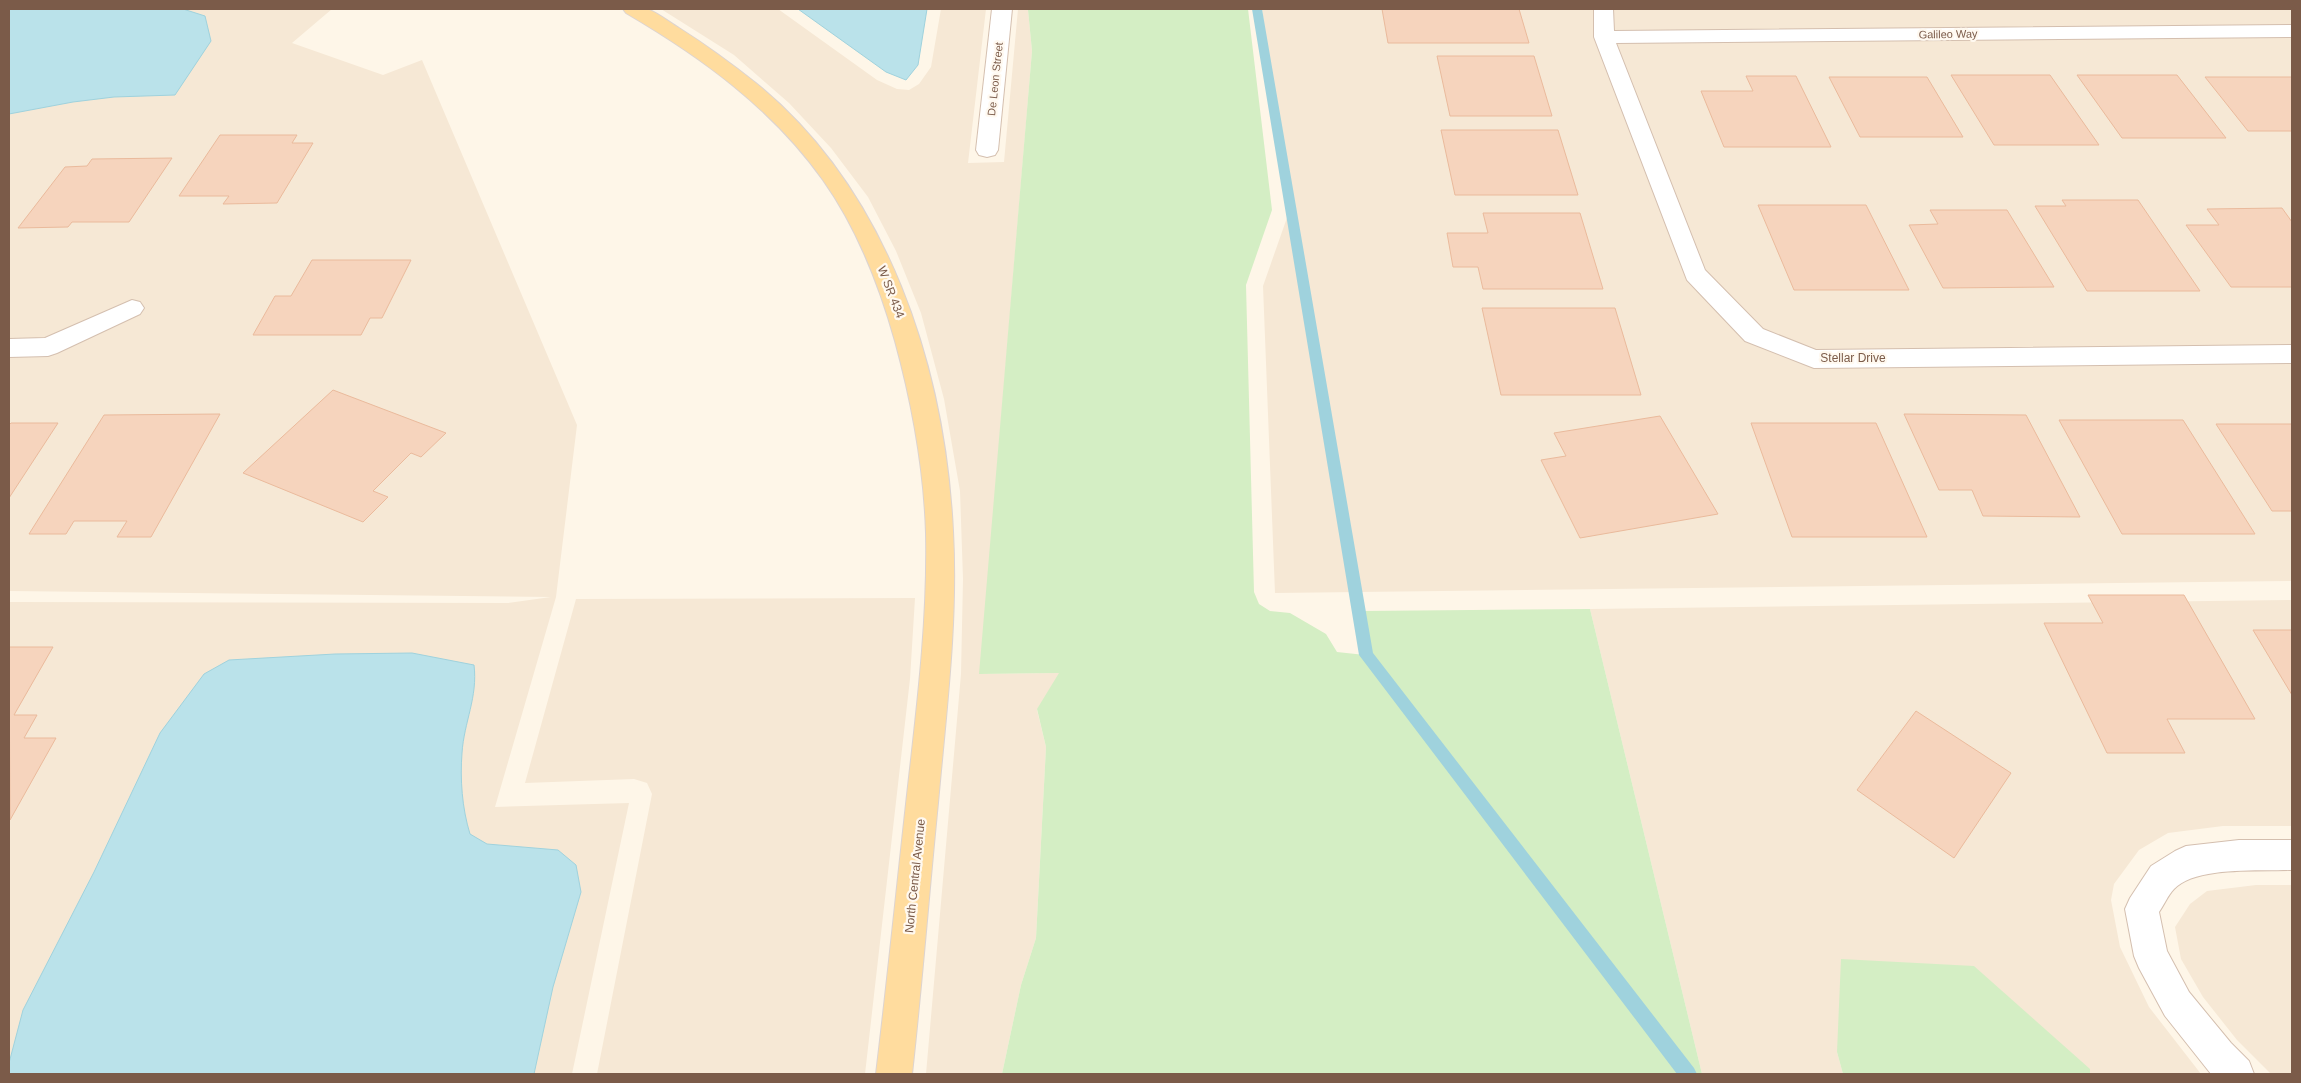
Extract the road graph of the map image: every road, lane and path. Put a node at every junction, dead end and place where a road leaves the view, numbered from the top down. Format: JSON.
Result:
{"nodes":[{"id":1,"x":633,"y":9,"type":"edge"},
{"id":2,"x":1002,"y":9,"type":"edge"},
{"id":3,"x":1604,"y":9,"type":"edge"},
{"id":4,"x":2292,"y":30,"type":"edge"},
{"id":5,"x":1604,"y":37,"type":"junction"},
{"id":6,"x":987,"y":150,"type":"dead end"},
{"id":7,"x":132,"y":308,"type":"dead end"},
{"id":8,"x":9,"y":348,"type":"edge"},
{"id":9,"x":2292,"y":354,"type":"edge"},
{"id":10,"x":935,"y":678,"type":"joint"},
{"id":11,"x":2292,"y":855,"type":"edge"},
{"id":12,"x":894,"y":1074,"type":"edge"},
{"id":13,"x":2236,"y":1074,"type":"edge"}],
"edges":[{"from":1,"to":10,"type":"main road","name":"W SR 434"},
{"from":2,"to":6,"type":"street","name":"De Leon Street"},
{"from":3,"to":5,"type":"street","name":"Stellar Drive"},
{"from":4,"to":5,"type":"street","name":"Galileo Way"},
{"from":5,"to":9,"type":"street","name":"Stellar Drive"},
{"from":7,"to":8,"type":"street"},
{"from":10,"to":12,"type":"main road","name":"North Central Avenue"},
{"from":11,"to":13,"type":"street"}]}
